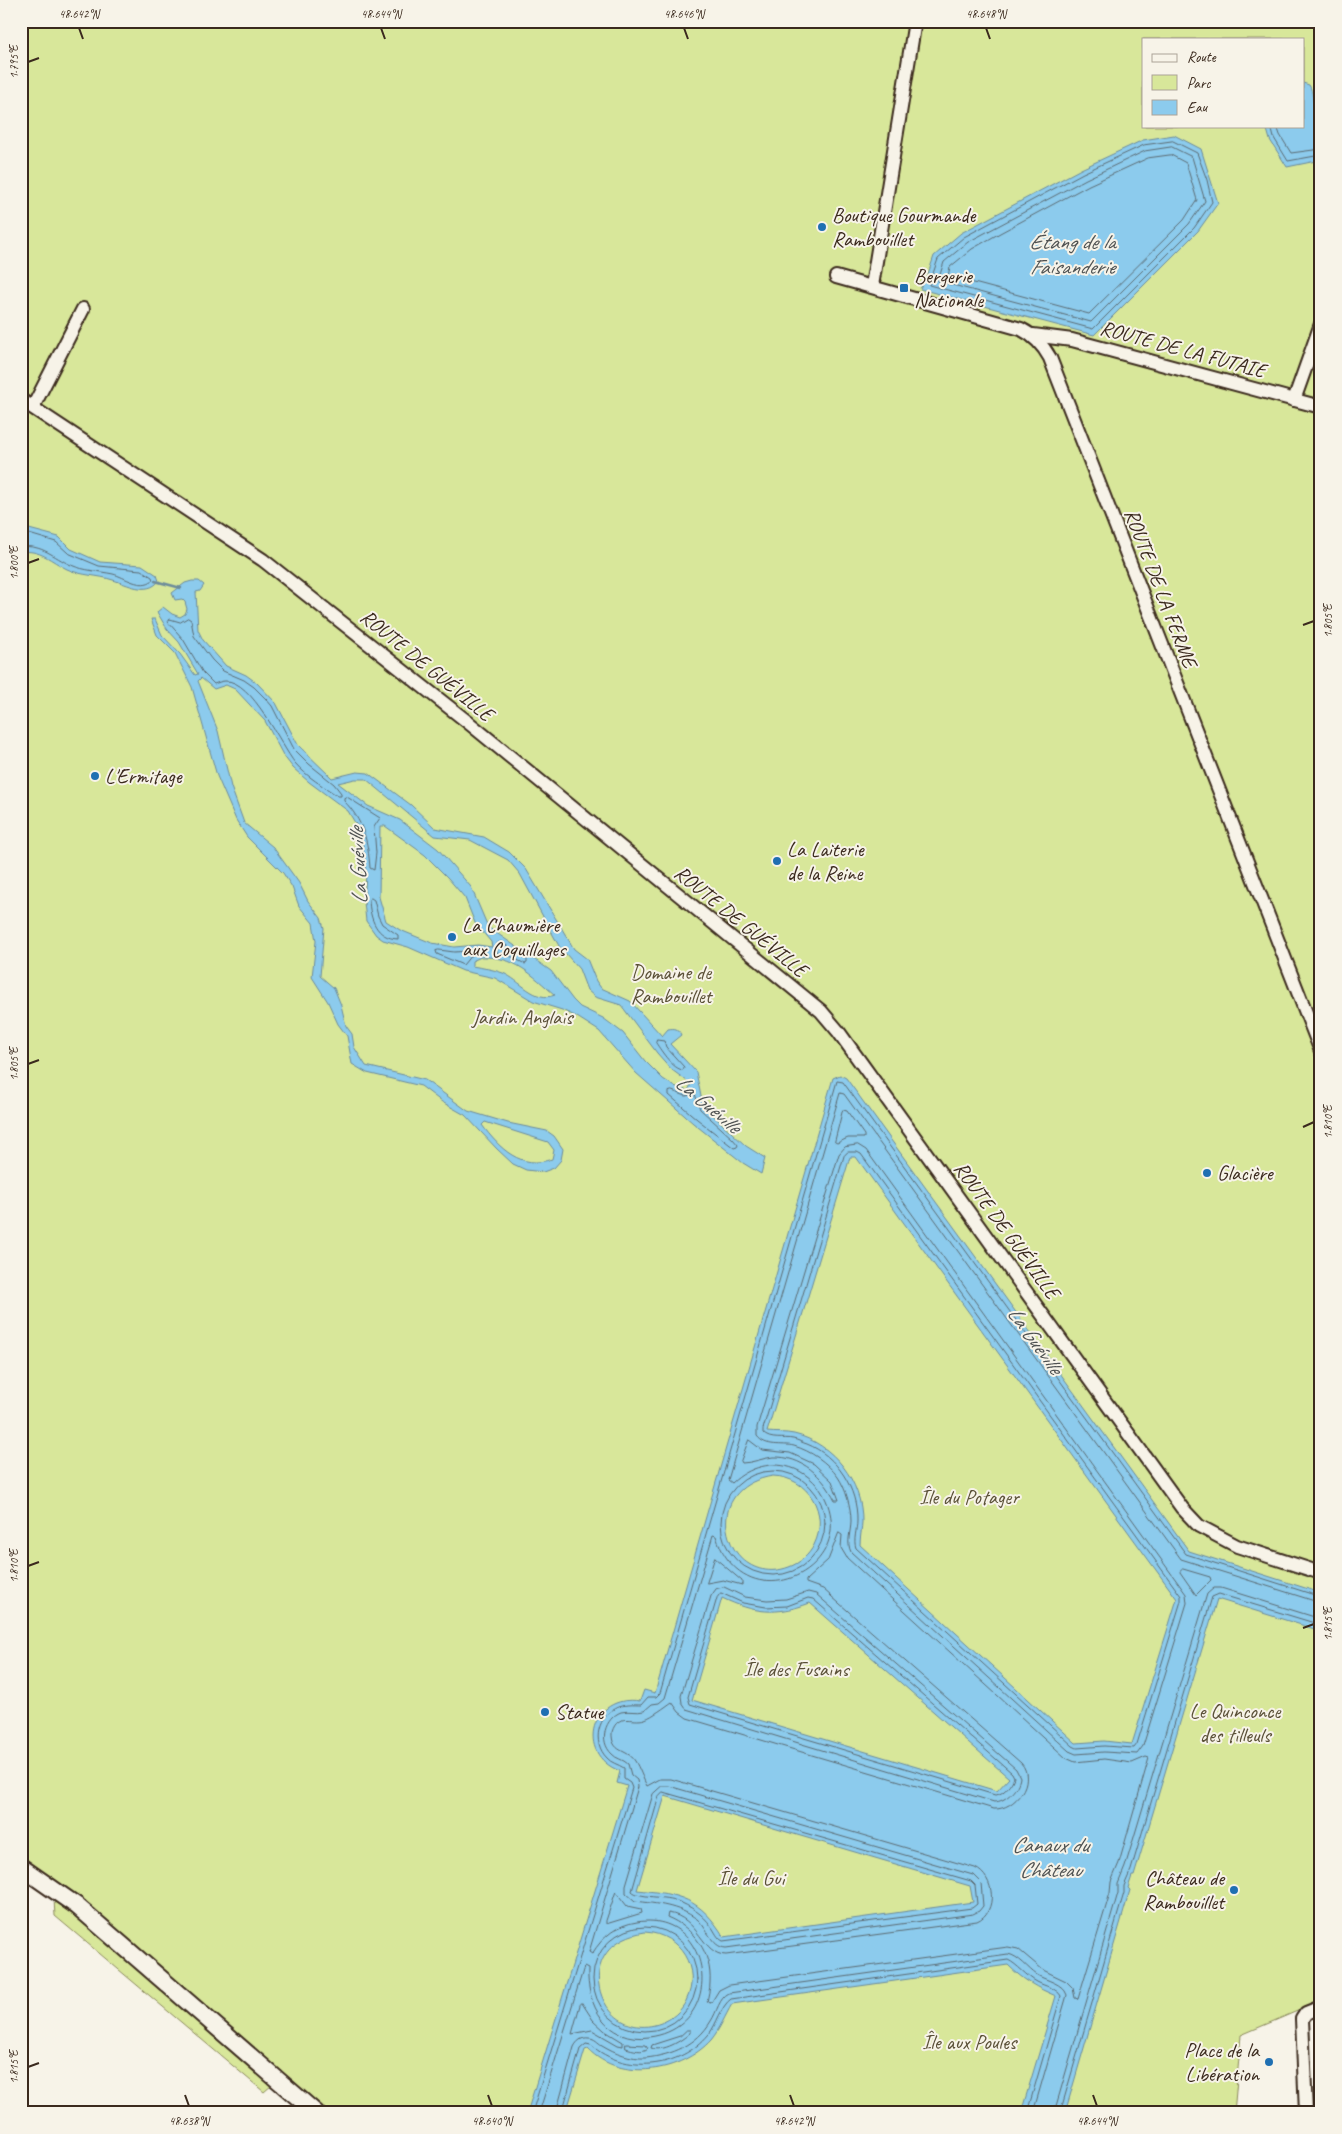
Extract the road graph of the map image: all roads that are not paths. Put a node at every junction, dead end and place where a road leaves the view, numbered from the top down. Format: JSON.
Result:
{"nodes":[{"id":1,"x":915,"y":21,"type":"edge"},
{"id":2,"x":21,"y":205,"type":"edge"},
{"id":3,"x":21,"y":213,"type":"edge"},
{"id":4,"x":836,"y":277,"type":"dead end"},
{"id":5,"x":872,"y":286,"type":"junction"},
{"id":6,"x":83,"y":309,"type":"dead end"},
{"id":7,"x":1321,"y":324,"type":"edge"},
{"id":8,"x":1033,"y":336,"type":"junction"},
{"id":9,"x":21,"y":400,"type":"edge"},
{"id":10,"x":1294,"y":400,"type":"junction"},
{"id":11,"x":33,"y":407,"type":"junction"},
{"id":12,"x":1321,"y":407,"type":"edge"},
{"id":13,"x":1321,"y":1050,"type":"edge"},
{"id":14,"x":1321,"y":1573,"type":"edge"},
{"id":15,"x":21,"y":1867,"type":"edge"},
{"id":16,"x":1321,"y":2007,"type":"edge"},
{"id":17,"x":316,"y":2113,"type":"edge"},
{"id":18,"x":1306,"y":2113,"type":"edge"}],
"edges":[{"from":1,"to":5,"type":"street"},
{"from":2,"to":3,"type":"street"},
{"from":4,"to":5,"type":"street","name":"ROUTE DE LA FERME"},
{"from":5,"to":8,"type":"street","name":"ROUTE DE LA FERME"},
{"from":6,"to":11,"type":"street"},
{"from":7,"to":10,"type":"street"},
{"from":8,"to":10,"type":"street","name":"ROUTE DE LA FUTAIE"},
{"from":8,"to":13,"type":"street","name":"ROUTE DE LA FERME"},
{"from":9,"to":11,"type":"street","name":"ROUTE DE GUÉVILLE"},
{"from":10,"to":12,"type":"street","name":"ROUTE DE LA FUTAIE"},
{"from":11,"to":14,"type":"street","name":"ROUTE DE GUÉVILLE"},
{"from":15,"to":17,"type":"main road"},
{"from":16,"to":18,"type":"street"}]}
